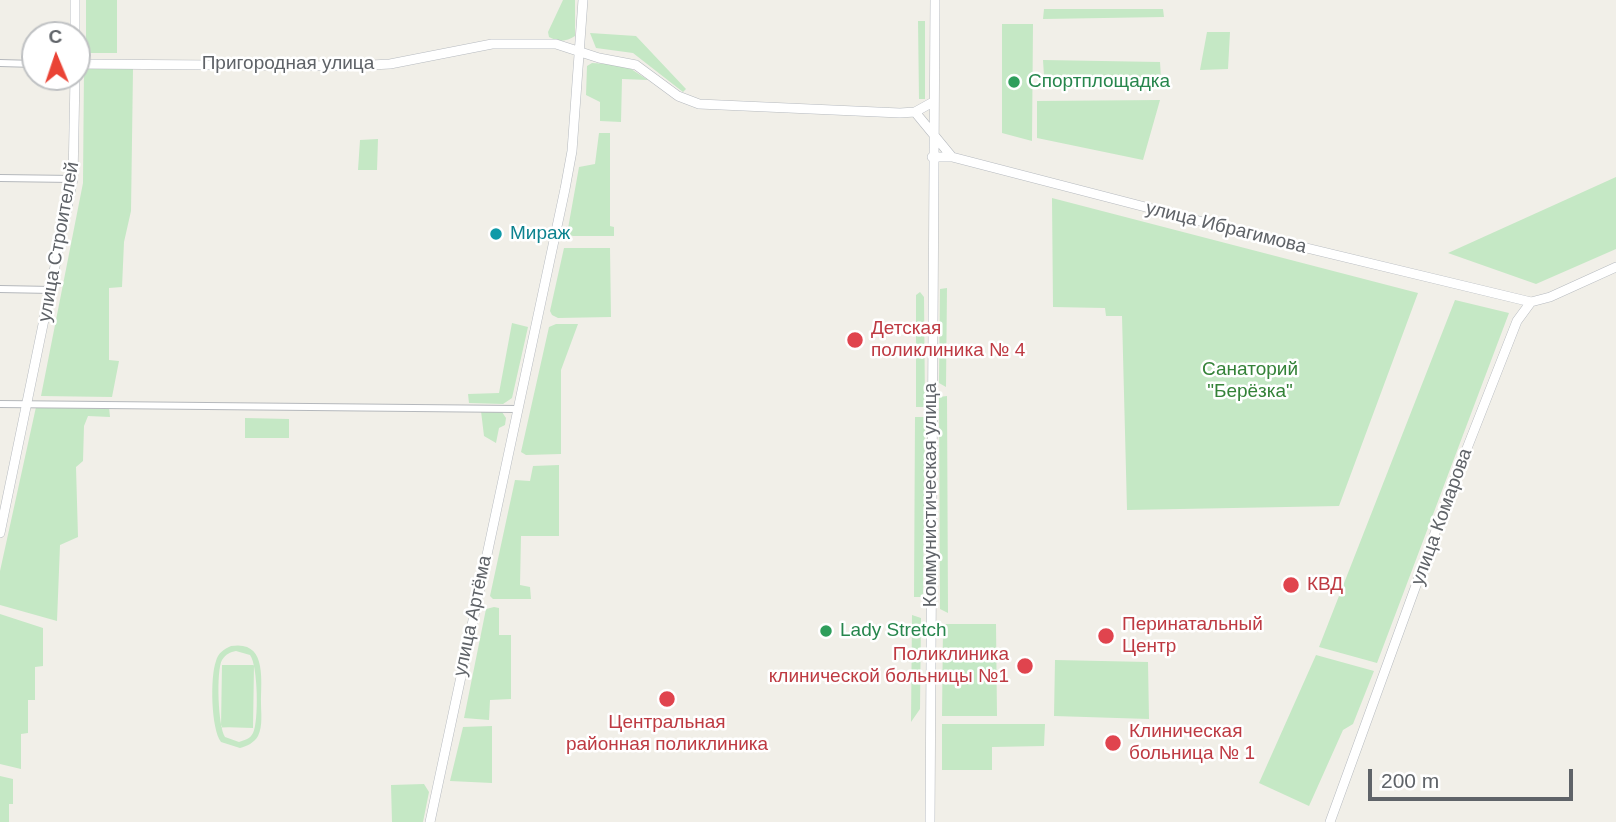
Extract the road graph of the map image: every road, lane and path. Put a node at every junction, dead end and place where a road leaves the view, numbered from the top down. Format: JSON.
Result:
{"nodes":[{"id":1,"x":75,"y":0,"type":"edge"},
{"id":2,"x":583,"y":0,"type":"edge"},
{"id":3,"x":935,"y":0,"type":"edge"},
{"id":4,"x":75,"y":21,"type":"edge"},
{"id":5,"x":580,"y":52,"type":"junction"},
{"id":6,"x":0,"y":63,"type":"edge"},
{"id":7,"x":21,"y":64,"type":"edge"},
{"id":8,"x":91,"y":64,"type":"edge"},
{"id":9,"x":75,"y":91,"type":"edge"},
{"id":10,"x":933,"y":102,"type":"junction"},
{"id":11,"x":915,"y":112,"type":"junction"},
{"id":12,"x":933,"y":132,"type":"junction"},
{"id":13,"x":932,"y":157,"type":"junction"},
{"id":14,"x":952,"y":157,"type":"junction"},
{"id":15,"x":0,"y":178,"type":"edge"},
{"id":16,"x":73,"y":178,"type":"junction"},
{"id":17,"x":1616,"y":267,"type":"edge"},
{"id":18,"x":0,"y":289,"type":"edge"},
{"id":19,"x":52,"y":290,"type":"junction"},
{"id":20,"x":1531,"y":302,"type":"junction"},
{"id":21,"x":0,"y":404,"type":"edge"},
{"id":22,"x":27,"y":404,"type":"junction"},
{"id":23,"x":517,"y":409,"type":"junction"},
{"id":24,"x":3,"y":499,"type":"edge"},
{"id":25,"x":0,"y":533,"type":"edge"},
{"id":26,"x":430,"y":822,"type":"edge"},
{"id":27,"x":930,"y":822,"type":"edge"},
{"id":28,"x":1330,"y":822,"type":"edge"}],
"edges":[{"from":1,"to":4,"type":"main road"},
{"from":2,"to":5,"type":"main road","name":"улица Артёма"},
{"from":3,"to":10,"type":"main road","name":"Коммунистическая улица"},
{"from":5,"to":8,"type":"main road","name":"Пригородная улица"},
{"from":5,"to":11,"type":"main road","name":"Пригородная улица"},
{"from":5,"to":23,"type":"main road","name":"улица Артёма"},
{"from":6,"to":7,"type":"street"},
{"from":9,"to":16,"type":"main road","name":"улица Строителей"},
{"from":10,"to":11,"type":"main road"},
{"from":10,"to":12,"type":"main road","name":"Коммунистическая улица"},
{"from":11,"to":12,"type":"main road"},
{"from":12,"to":13,"type":"main road","name":"Коммунистическая улица"},
{"from":12,"to":14,"type":"main road"},
{"from":13,"to":14,"type":"main road","name":"улица Ибрагимова"},
{"from":13,"to":27,"type":"main road","name":"Коммунистическая улица"},
{"from":14,"to":20,"type":"main road","name":"улица Ибрагимова"},
{"from":15,"to":16,"type":"street"},
{"from":16,"to":19,"type":"main road","name":"улица Строителей"},
{"from":17,"to":20,"type":"main road"},
{"from":18,"to":19,"type":"street"},
{"from":19,"to":22,"type":"main road","name":"улица Строителей"},
{"from":20,"to":28,"type":"main road","name":"улица Комарова"},
{"from":21,"to":22,"type":"street"},
{"from":22,"to":23,"type":"street"},
{"from":22,"to":24,"type":"main road","name":"улица Строителей"},
{"from":23,"to":26,"type":"main road","name":"улица Артёма"},
{"from":24,"to":25,"type":"main road","name":"улица Строителей"}]}
